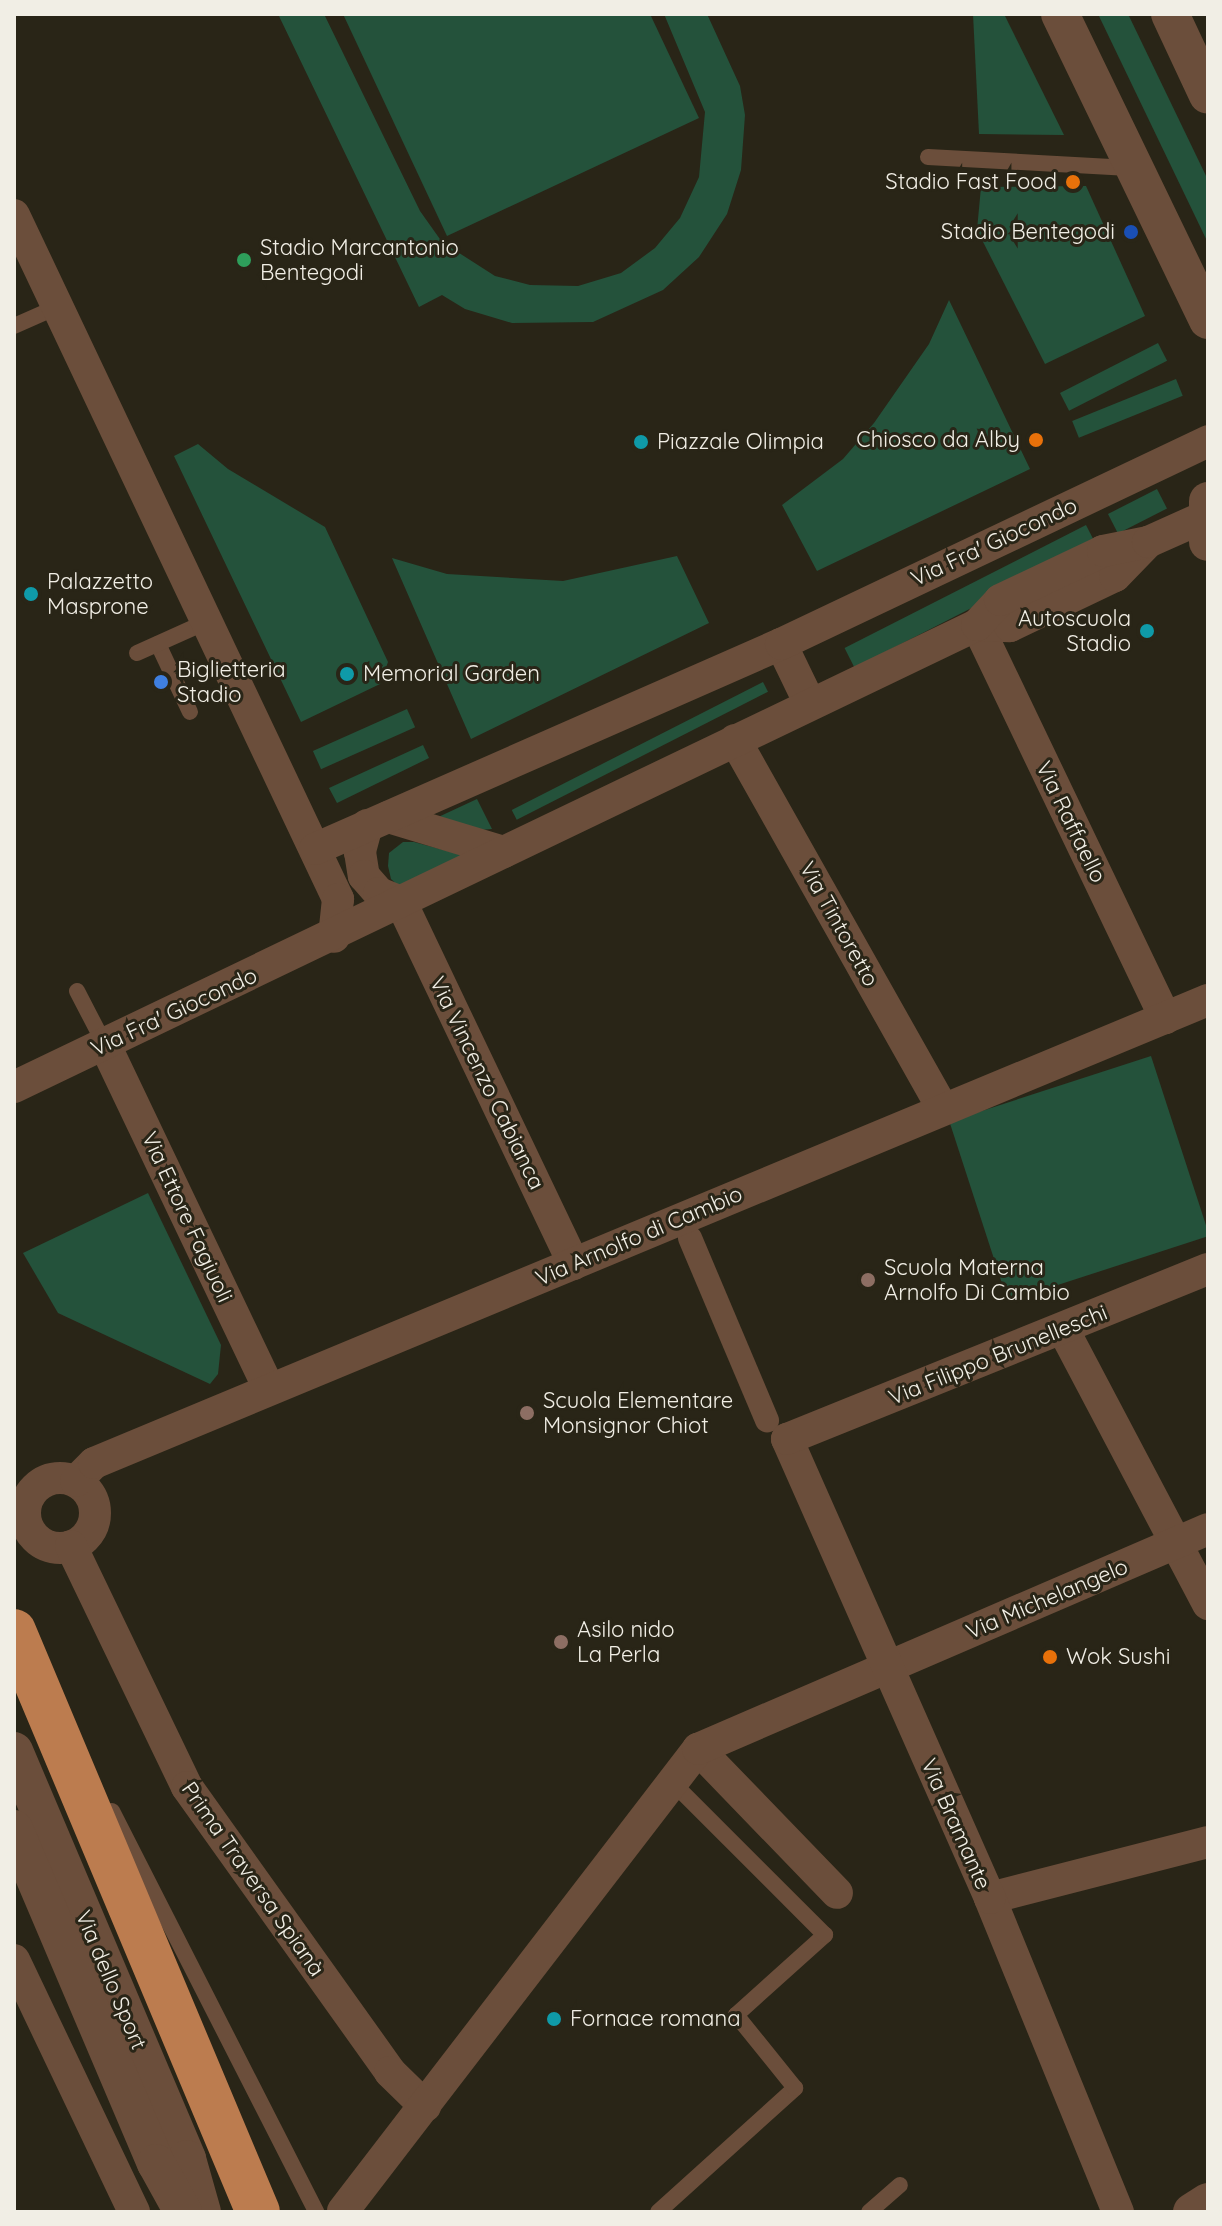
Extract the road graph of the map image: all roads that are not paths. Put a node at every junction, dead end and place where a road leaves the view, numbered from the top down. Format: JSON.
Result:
{"nodes":[{"id":1,"x":1060,"y":14,"type":"edge"},
{"id":2,"x":1170,"y":14,"type":"edge"},
{"id":3,"x":1208,"y":95,"type":"edge"},
{"id":4,"x":928,"y":157,"type":"dead end"},
{"id":5,"x":1134,"y":168,"type":"junction"},
{"id":6,"x":14,"y":215,"type":"edge"},
{"id":7,"x":57,"y":307,"type":"junction"},
{"id":8,"x":1208,"y":320,"type":"edge"},
{"id":9,"x":14,"y":326,"type":"edge"},
{"id":10,"x":1208,"y":441,"type":"edge"},
{"id":11,"x":1207,"y":519,"type":"edge"},
{"id":12,"x":206,"y":622,"type":"junction"},
{"id":13,"x":977,"y":625,"type":"junction"},
{"id":14,"x":158,"y":644,"type":"junction"},
{"id":15,"x":781,"y":644,"type":"junction"},
{"id":16,"x":137,"y":653,"type":"dead end"},
{"id":17,"x":810,"y":704,"type":"junction"},
{"id":18,"x":190,"y":712,"type":"dead end"},
{"id":19,"x":735,"y":740,"type":"junction"},
{"id":20,"x":377,"y":821,"type":"junction"},
{"id":21,"x":315,"y":849,"type":"junction"},
{"id":22,"x":504,"y":852,"type":"junction"},
{"id":23,"x":401,"y":902,"type":"junction"},
{"id":24,"x":334,"y":937,"type":"junction"},
{"id":25,"x":77,"y":991,"type":"dead end"},
{"id":26,"x":1208,"y":1000,"type":"edge"},
{"id":27,"x":1165,"y":1018,"type":"junction"},
{"id":28,"x":105,"y":1045,"type":"junction"},
{"id":29,"x":14,"y":1087,"type":"edge"},
{"id":30,"x":942,"y":1108,"type":"junction"},
{"id":31,"x":690,"y":1238,"type":"dead end"},
{"id":32,"x":574,"y":1264,"type":"junction"},
{"id":33,"x":1208,"y":1269,"type":"edge"},
{"id":34,"x":1063,"y":1329,"type":"junction"},
{"id":35,"x":269,"y":1389,"type":"junction"},
{"id":36,"x":777,"y":1430,"type":"junction"},
{"id":37,"x":76,"y":1481,"type":"junction"},
{"id":38,"x":23,"y":1486,"type":"edge"},
{"id":39,"x":1208,"y":1529,"type":"edge"},
{"id":40,"x":1175,"y":1543,"type":"junction"},
{"id":41,"x":71,"y":1546,"type":"junction"},
{"id":42,"x":1208,"y":1604,"type":"edge"},
{"id":43,"x":14,"y":1619,"type":"edge"},
{"id":44,"x":14,"y":1631,"type":"edge"},
{"id":45,"x":886,"y":1668,"type":"junction"},
{"id":46,"x":14,"y":1685,"type":"edge"},
{"id":47,"x":698,"y":1749,"type":"junction"},
{"id":48,"x":14,"y":1751,"type":"edge"},
{"id":49,"x":671,"y":1781,"type":"junction"},
{"id":50,"x":14,"y":1829,"type":"edge"},
{"id":51,"x":1208,"y":1842,"type":"edge"},
{"id":52,"x":14,"y":1889,"type":"edge"},
{"id":53,"x":837,"y":1893,"type":"dead end"},
{"id":54,"x":990,"y":1898,"type":"junction"},
{"id":55,"x":141,"y":1940,"type":"junction"},
{"id":56,"x":14,"y":1960,"type":"edge"},
{"id":57,"x":83,"y":1994,"type":"junction"},
{"id":58,"x":425,"y":2106,"type":"junction"},
{"id":59,"x":900,"y":2185,"type":"dead end"},
{"id":60,"x":1208,"y":2202,"type":"edge"},
{"id":61,"x":343,"y":2211,"type":"edge"},
{"id":62,"x":134,"y":2212,"type":"edge"},
{"id":63,"x":183,"y":2212,"type":"edge"},
{"id":64,"x":202,"y":2212,"type":"edge"},
{"id":65,"x":258,"y":2212,"type":"edge"},
{"id":66,"x":316,"y":2212,"type":"edge"},
{"id":67,"x":658,"y":2212,"type":"edge"},
{"id":68,"x":869,"y":2212,"type":"edge"},
{"id":69,"x":1118,"y":2212,"type":"edge"},
{"id":70,"x":1192,"y":2212,"type":"edge"}],
"edges":[{"from":1,"to":5,"type":"street"},
{"from":2,"to":3,"type":"street"},
{"from":4,"to":5,"type":"lane"},
{"from":5,"to":8,"type":"street"},
{"from":6,"to":7,"type":"street"},
{"from":7,"to":9,"type":"lane"},
{"from":7,"to":12,"type":"street"},
{"from":10,"to":15,"type":"street","name":"Via Fra' Giocondo"},
{"from":11,"to":13,"type":"street","name":"Via Fra' Giocondo"},
{"from":12,"to":14,"type":"lane"},
{"from":12,"to":21,"type":"street"},
{"from":13,"to":17,"type":"street","name":"Via Fra' Giocondo"},
{"from":13,"to":27,"type":"street","name":"Via Raffaello"},
{"from":14,"to":16,"type":"lane"},
{"from":14,"to":18,"type":"lane"},
{"from":15,"to":17,"type":"street"},
{"from":15,"to":20,"type":"street","name":"Via Fra' Giocondo"},
{"from":17,"to":19,"type":"street","name":"Via Fra' Giocondo"},
{"from":19,"to":22,"type":"street","name":"Via Fra' Giocondo"},
{"from":19,"to":30,"type":"street","name":"Via Tintoretto"},
{"from":20,"to":21,"type":"street","name":"Via Fra' Giocondo"},
{"from":20,"to":22,"type":"street"},
{"from":20,"to":23,"type":"street"},
{"from":21,"to":24,"type":"street"},
{"from":22,"to":23,"type":"street","name":"Via Fra' Giocondo"},
{"from":23,"to":24,"type":"street","name":"Via Fra' Giocondo"},
{"from":23,"to":32,"type":"street","name":"Via Vincenzo Cabianca"},
{"from":24,"to":28,"type":"street","name":"Via Fra' Giocondo"},
{"from":25,"to":28,"type":"lane"},
{"from":26,"to":27,"type":"street","name":"Via Arnolfo di Cambio"},
{"from":27,"to":30,"type":"street","name":"Via Arnolfo di Cambio"},
{"from":28,"to":29,"type":"street","name":"Via Fra' Giocondo"},
{"from":28,"to":35,"type":"street","name":"Via Ettore Fagiuoli"},
{"from":30,"to":32,"type":"street","name":"Via Arnolfo di Cambio"},
{"from":31,"to":36,"type":"street"},
{"from":32,"to":35,"type":"street","name":"Via Arnolfo di Cambio"},
{"from":33,"to":34,"type":"street","name":"Via Filippo Brunelleschi"},
{"from":34,"to":36,"type":"street","name":"Via Filippo Brunelleschi"},
{"from":34,"to":40,"type":"street"},
{"from":35,"to":37,"type":"street","name":"Via Arnolfo di Cambio"},
{"from":36,"to":45,"type":"street","name":"Via Bramante"},
{"from":37,"to":38,"type":"street"},
{"from":37,"to":41,"type":"street"},
{"from":38,"to":41,"type":"street"},
{"from":39,"to":40,"type":"street","name":"Via Michelangelo"},
{"from":40,"to":42,"type":"street"},
{"from":40,"to":45,"type":"street","name":"Via Michelangelo"},
{"from":41,"to":58,"type":"street","name":"Prima Traversa Spianà"},
{"from":43,"to":66,"type":"lane"},
{"from":44,"to":55,"type":"highway"},
{"from":45,"to":47,"type":"street"},
{"from":45,"to":54,"type":"street","name":"Via Bramante"},
{"from":46,"to":55,"type":"highway"},
{"from":47,"to":49,"type":"street"},
{"from":47,"to":53,"type":"street"},
{"from":48,"to":64,"type":"street","name":"Via dello Sport"},
{"from":49,"to":58,"type":"street"},
{"from":49,"to":67,"type":"lane"},
{"from":50,"to":57,"type":"street","name":"Via dello Sport"},
{"from":51,"to":54,"type":"street"},
{"from":52,"to":57,"type":"street"},
{"from":54,"to":69,"type":"street","name":"Via Bramante"},
{"from":55,"to":65,"type":"highway"},
{"from":56,"to":62,"type":"street"},
{"from":57,"to":63,"type":"street","name":"Via dello Sport"},
{"from":58,"to":61,"type":"street"},
{"from":59,"to":68,"type":"lane"},
{"from":60,"to":70,"type":"street"}]}
